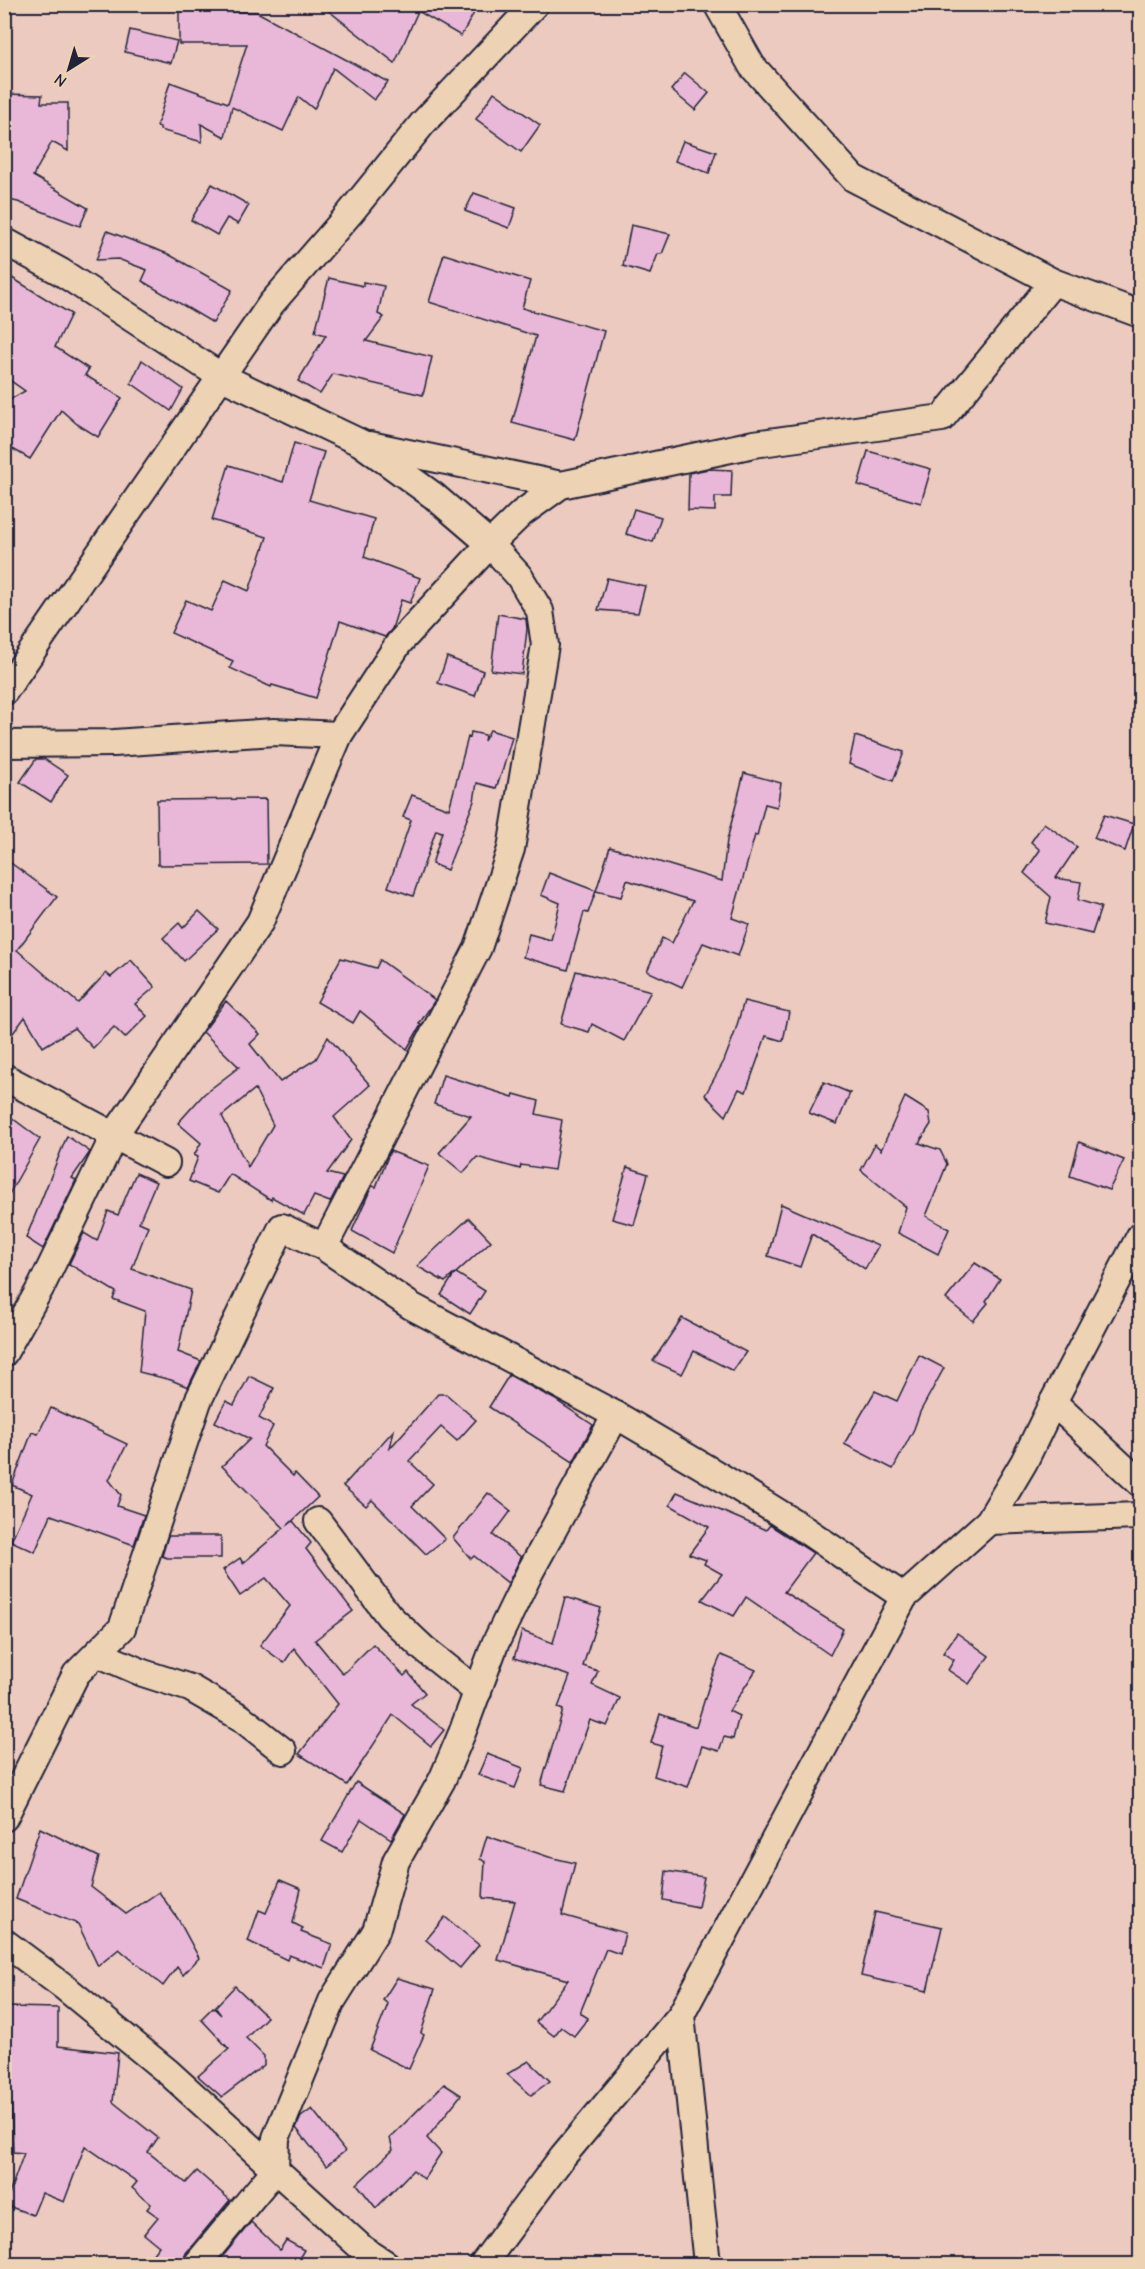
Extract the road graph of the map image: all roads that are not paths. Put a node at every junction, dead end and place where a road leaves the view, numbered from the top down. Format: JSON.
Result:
{"nodes":[{"id":1,"x":535,"y":4,"type":"edge"},
{"id":2,"x":717,"y":4,"type":"edge"},
{"id":3,"x":4,"y":242,"type":"edge"},
{"id":4,"x":1053,"y":282,"type":"junction"},
{"id":5,"x":1140,"y":314,"type":"edge"},
{"id":6,"x":222,"y":377,"type":"junction"},
{"id":7,"x":361,"y":443,"type":"junction"},
{"id":8,"x":561,"y":485,"type":"junction"},
{"id":9,"x":490,"y":544,"type":"junction"},
{"id":10,"x":4,"y":692,"type":"edge"},
{"id":11,"x":339,"y":735,"type":"junction"},
{"id":12,"x":4,"y":744,"type":"edge"},
{"id":13,"x":4,"y":1077,"type":"edge"},
{"id":14,"x":115,"y":1134,"type":"junction"},
{"id":15,"x":166,"y":1162,"type":"dead end"},
{"id":16,"x":1140,"y":1236,"type":"edge"},
{"id":17,"x":324,"y":1247,"type":"junction"},
{"id":18,"x":4,"y":1353,"type":"edge"},
{"id":19,"x":1053,"y":1402,"type":"junction"},
{"id":20,"x":616,"y":1415,"type":"junction"},
{"id":21,"x":1140,"y":1483,"type":"edge"},
{"id":22,"x":1140,"y":1516,"type":"edge"},
{"id":23,"x":318,"y":1521,"type":"dead end"},
{"id":24,"x":989,"y":1521,"type":"junction"},
{"id":25,"x":904,"y":1598,"type":"junction"},
{"id":26,"x":97,"y":1653,"type":"junction"},
{"id":27,"x":478,"y":1692,"type":"junction"},
{"id":28,"x":283,"y":1751,"type":"dead end"},
{"id":29,"x":4,"y":1818,"type":"edge"},
{"id":30,"x":4,"y":1942,"type":"edge"},
{"id":31,"x":681,"y":2014,"type":"junction"},
{"id":32,"x":275,"y":2170,"type":"junction"},
{"id":33,"x":197,"y":2265,"type":"edge"},
{"id":34,"x":386,"y":2265,"type":"edge"},
{"id":35,"x":483,"y":2265,"type":"edge"},
{"id":36,"x":707,"y":2265,"type":"edge"}],
"edges":[{"from":1,"to":6,"type":"street"},
{"from":2,"to":4,"type":"street"},
{"from":3,"to":6,"type":"street"},
{"from":4,"to":5,"type":"street"},
{"from":4,"to":8,"type":"street"},
{"from":6,"to":7,"type":"street"},
{"from":6,"to":10,"type":"street"},
{"from":7,"to":8,"type":"street"},
{"from":7,"to":9,"type":"street"},
{"from":8,"to":9,"type":"street"},
{"from":9,"to":11,"type":"street"},
{"from":9,"to":17,"type":"street"},
{"from":11,"to":12,"type":"street"},
{"from":11,"to":14,"type":"street"},
{"from":13,"to":14,"type":"street"},
{"from":14,"to":15,"type":"street"},
{"from":14,"to":18,"type":"street"},
{"from":16,"to":19,"type":"street"},
{"from":17,"to":20,"type":"street"},
{"from":17,"to":26,"type":"street"},
{"from":19,"to":21,"type":"street"},
{"from":19,"to":24,"type":"street"},
{"from":20,"to":25,"type":"street"},
{"from":20,"to":27,"type":"street"},
{"from":22,"to":24,"type":"street"},
{"from":23,"to":27,"type":"street"},
{"from":24,"to":25,"type":"street"},
{"from":25,"to":31,"type":"street"},
{"from":26,"to":28,"type":"street"},
{"from":26,"to":29,"type":"street"},
{"from":27,"to":32,"type":"street"},
{"from":30,"to":32,"type":"street"},
{"from":31,"to":35,"type":"street"},
{"from":31,"to":36,"type":"street"},
{"from":32,"to":33,"type":"street"},
{"from":32,"to":34,"type":"street"}]}
